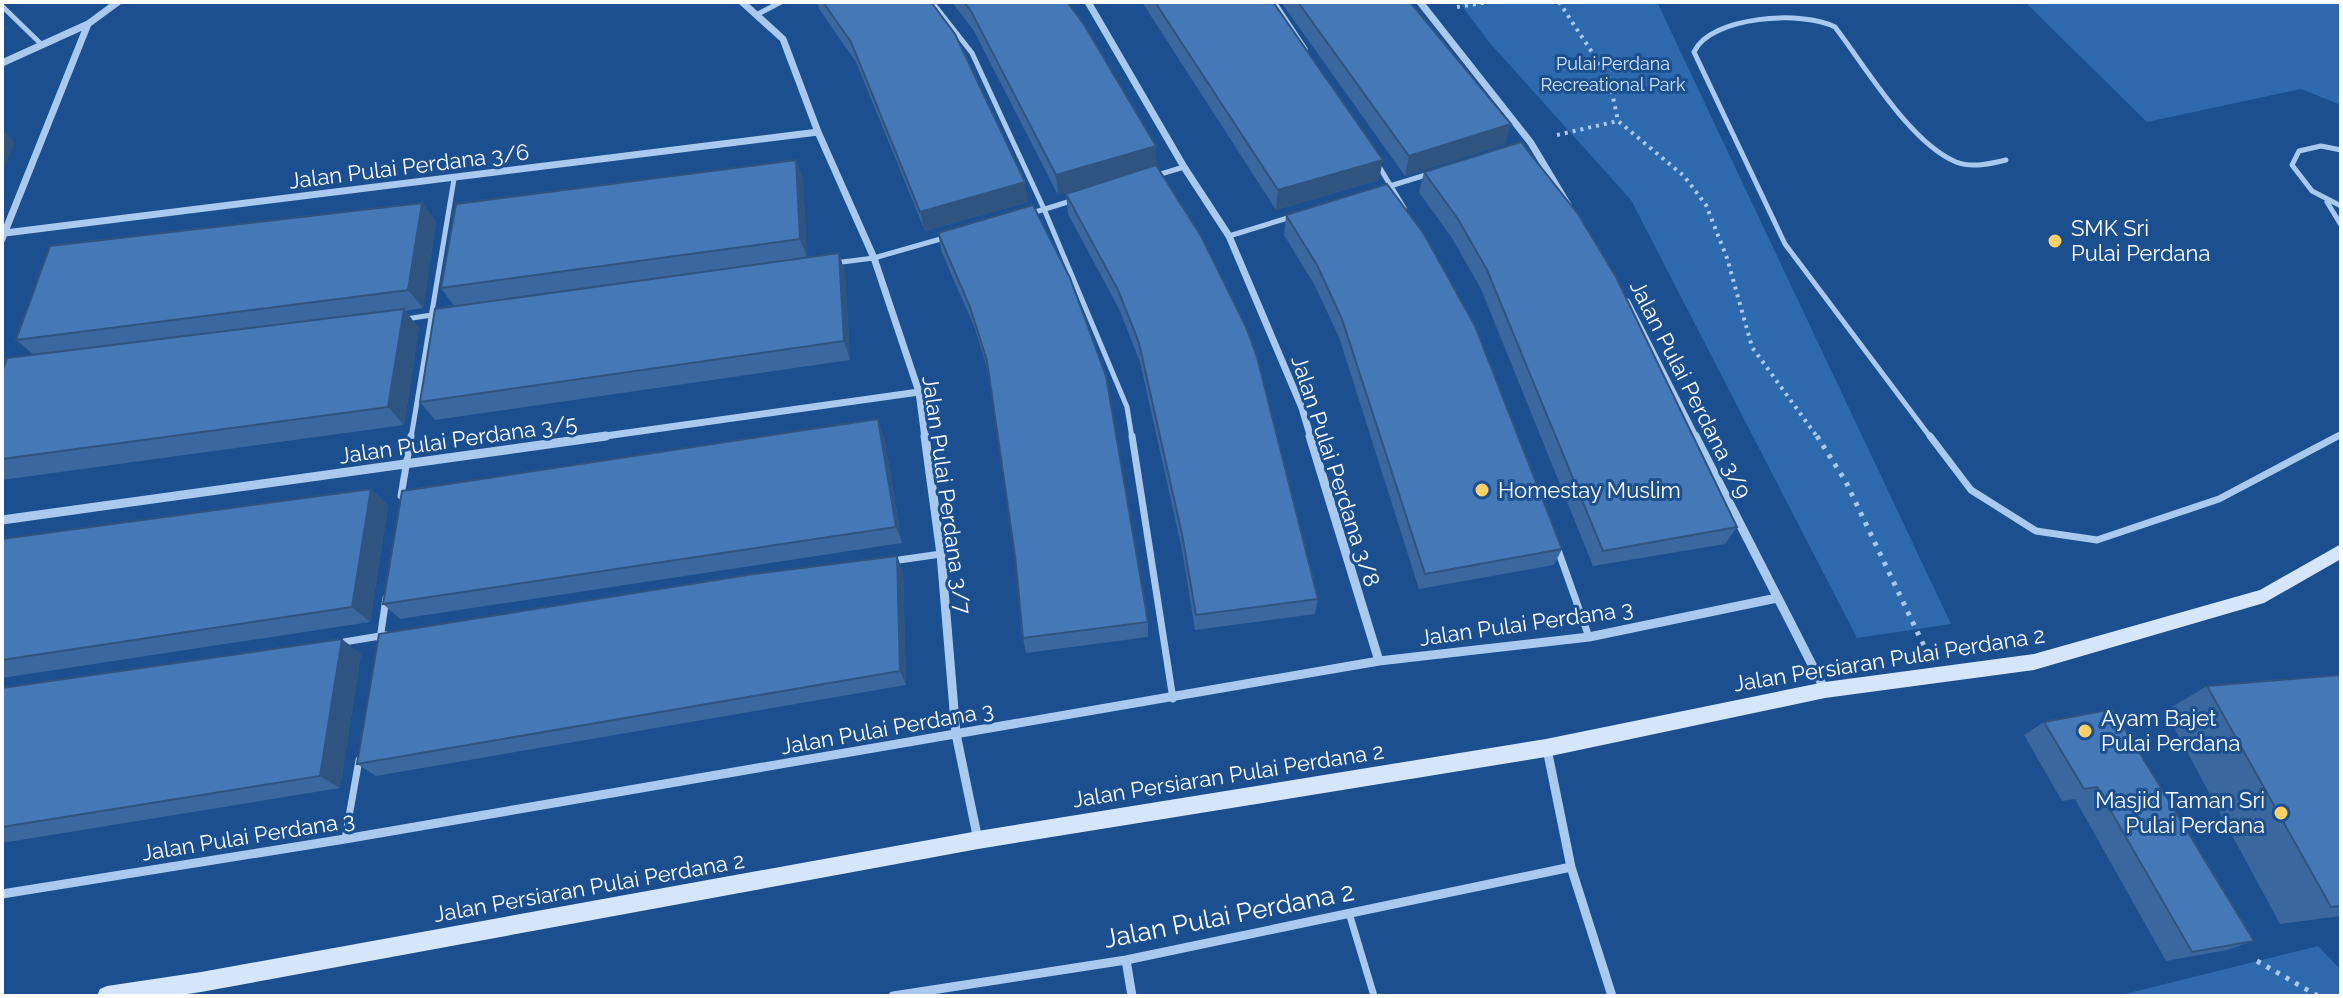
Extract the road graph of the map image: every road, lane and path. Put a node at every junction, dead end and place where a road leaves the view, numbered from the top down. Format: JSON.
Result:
{"nodes":[{"id":1,"x":118,"y":2,"type":"edge"},
{"id":2,"x":742,"y":2,"type":"edge"},
{"id":3,"x":781,"y":2,"type":"edge"},
{"id":4,"x":932,"y":2,"type":"edge"},
{"id":5,"x":1088,"y":2,"type":"edge"},
{"id":6,"x":1274,"y":2,"type":"edge"},
{"id":7,"x":1420,"y":2,"type":"edge"},
{"id":8,"x":1559,"y":2,"type":"edge"},
{"id":9,"x":2,"y":6,"type":"edge"},
{"id":10,"x":758,"y":14,"type":"junction"},
{"id":11,"x":88,"y":24,"type":"junction"},
{"id":12,"x":40,"y":43,"type":"junction"},
{"id":13,"x":1307,"y":51,"type":"edge"},
{"id":14,"x":2,"y":63,"type":"edge"},
{"id":15,"x":1618,"y":121,"type":"junction"},
{"id":16,"x":818,"y":132,"type":"junction"},
{"id":17,"x":1531,"y":143,"type":"junction"},
{"id":18,"x":1517,"y":147,"type":"edge"},
{"id":19,"x":2341,"y":150,"type":"edge"},
{"id":20,"x":1375,"y":159,"type":"edge"},
{"id":21,"x":2006,"y":160,"type":"dead end"},
{"id":22,"x":1184,"y":167,"type":"junction"},
{"id":23,"x":1433,"y":173,"type":"edge"},
{"id":24,"x":454,"y":179,"type":"junction"},
{"id":25,"x":1142,"y":179,"type":"edge"},
{"id":26,"x":1392,"y":185,"type":"junction"},
{"id":27,"x":1377,"y":190,"type":"edge"},
{"id":28,"x":1086,"y":196,"type":"edge"},
{"id":29,"x":2327,"y":202,"type":"junction"},
{"id":30,"x":2341,"y":206,"type":"edge"},
{"id":31,"x":1570,"y":208,"type":"edge"},
{"id":32,"x":1044,"y":209,"type":"junction"},
{"id":33,"x":1030,"y":213,"type":"edge"},
{"id":34,"x":1303,"y":213,"type":"edge"},
{"id":35,"x":1407,"y":213,"type":"edge"},
{"id":36,"x":2341,"y":225,"type":"edge"},
{"id":37,"x":959,"y":233,"type":"edge"},
{"id":38,"x":3,"y":236,"type":"edge"},
{"id":39,"x":1229,"y":236,"type":"junction"},
{"id":40,"x":874,"y":258,"type":"junction"},
{"id":41,"x":827,"y":264,"type":"edge"},
{"id":42,"x":1625,"y":299,"type":"edge"},
{"id":43,"x":450,"y":313,"type":"edge"},
{"id":44,"x":434,"y":315,"type":"junction"},
{"id":45,"x":403,"y":319,"type":"edge"},
{"id":46,"x":919,"y":392,"type":"junction"},
{"id":47,"x":2341,"y":434,"type":"edge"},
{"id":48,"x":406,"y":465,"type":"junction"},
{"id":49,"x":399,"y":512,"type":"edge"},
{"id":50,"x":2,"y":520,"type":"edge"},
{"id":51,"x":1553,"y":535,"type":"edge"},
{"id":52,"x":2341,"y":551,"type":"edge"},
{"id":53,"x":941,"y":554,"type":"junction"},
{"id":54,"x":879,"y":563,"type":"edge"},
{"id":55,"x":387,"y":589,"type":"edge"},
{"id":56,"x":1777,"y":598,"type":"junction"},
{"id":57,"x":396,"y":634,"type":"edge"},
{"id":58,"x":380,"y":636,"type":"junction"},
{"id":59,"x":1589,"y":637,"type":"junction"},
{"id":60,"x":333,"y":643,"type":"edge"},
{"id":61,"x":378,"y":652,"type":"edge"},
{"id":62,"x":1379,"y":661,"type":"junction"},
{"id":63,"x":1941,"y":674,"type":"junction"},
{"id":64,"x":1825,"y":690,"type":"junction"},
{"id":65,"x":1173,"y":699,"type":"junction"},
{"id":66,"x":956,"y":734,"type":"junction"},
{"id":67,"x":362,"y":746,"type":"edge"},
{"id":68,"x":1546,"y":748,"type":"junction"},
{"id":69,"x":345,"y":839,"type":"junction"},
{"id":70,"x":978,"y":840,"type":"junction"},
{"id":71,"x":1571,"y":867,"type":"junction"},
{"id":72,"x":2,"y":894,"type":"edge"},
{"id":73,"x":1349,"y":913,"type":"junction"},
{"id":74,"x":1126,"y":960,"type":"junction"},
{"id":75,"x":2257,"y":961,"type":"edge"},
{"id":76,"x":199,"y":989,"type":"edge"},
{"id":77,"x":900,"y":995,"type":"edge"},
{"id":78,"x":107,"y":996,"type":"edge"},
{"id":79,"x":1132,"y":996,"type":"edge"},
{"id":80,"x":1374,"y":996,"type":"edge"},
{"id":81,"x":1612,"y":996,"type":"edge"},
{"id":82,"x":2318,"y":996,"type":"edge"}],
"edges":[{"from":1,"to":11,"type":"street"},
{"from":2,"to":10,"type":"street","name":"Jalan Pulai Perdana 3/7"},
{"from":3,"to":10,"type":"lane"},
{"from":4,"to":32,"type":"lane"},
{"from":5,"to":22,"type":"street","name":"Jalan Pulai Perdana 3/8"},
{"from":6,"to":13,"type":"lane"},
{"from":7,"to":17,"type":"street"},
{"from":8,"to":15,"type":"path"},
{"from":9,"to":12,"type":"lane"},
{"from":10,"to":16,"type":"street","name":"Jalan Pulai Perdana 3/7"},
{"from":11,"to":12,"type":"street"},
{"from":11,"to":38,"type":"street"},
{"from":12,"to":14,"type":"street"},
{"from":15,"to":17,"type":"path"},
{"from":15,"to":63,"type":"path"},
{"from":16,"to":24,"type":"street","name":"Jalan Pulai Perdana 3/6"},
{"from":16,"to":40,"type":"street","name":"Jalan Pulai Perdana 3/7"},
{"from":17,"to":18,"type":"lane"},
{"from":17,"to":31,"type":"street"},
{"from":19,"to":29,"type":"lane"},
{"from":20,"to":26,"type":"lane"},
{"from":21,"to":47,"type":"lane"},
{"from":22,"to":25,"type":"lane"},
{"from":22,"to":39,"type":"street","name":"Jalan Pulai Perdana 3/8"},
{"from":23,"to":26,"type":"lane"},
{"from":24,"to":38,"type":"street","name":"Jalan Pulai Perdana 3/6"},
{"from":24,"to":44,"type":"lane"},
{"from":26,"to":27,"type":"lane"},
{"from":26,"to":35,"type":"lane"},
{"from":28,"to":32,"type":"lane"},
{"from":29,"to":30,"type":"lane"},
{"from":29,"to":36,"type":"lane"},
{"from":32,"to":33,"type":"lane"},
{"from":32,"to":65,"type":"lane"},
{"from":34,"to":39,"type":"lane"},
{"from":37,"to":40,"type":"lane"},
{"from":39,"to":62,"type":"street","name":"Jalan Pulai Perdana 3/8"},
{"from":40,"to":41,"type":"lane"},
{"from":40,"to":46,"type":"street","name":"Jalan Pulai Perdana 3/7"},
{"from":42,"to":56,"type":"street","name":"Jalan Pulai Perdana 3/9"},
{"from":43,"to":44,"type":"lane"},
{"from":44,"to":45,"type":"lane"},
{"from":44,"to":48,"type":"lane"},
{"from":46,"to":48,"type":"street","name":"Jalan Pulai Perdana 3/5"},
{"from":46,"to":53,"type":"street","name":"Jalan Pulai Perdana 3/7"},
{"from":48,"to":49,"type":"lane"},
{"from":48,"to":50,"type":"street","name":"Jalan Pulai Perdana 3/5"},
{"from":51,"to":59,"type":"lane"},
{"from":52,"to":63,"type":"street","name":"Jalan Persiaran Pulai Perdana 2"},
{"from":53,"to":54,"type":"lane"},
{"from":53,"to":66,"type":"street","name":"Jalan Pulai Perdana 3/7"},
{"from":55,"to":58,"type":"lane"},
{"from":56,"to":59,"type":"street","name":"Jalan Pulai Perdana 3"},
{"from":56,"to":64,"type":"street","name":"Jalan Pulai Perdana 3/9"},
{"from":57,"to":58,"type":"lane"},
{"from":58,"to":60,"type":"lane"},
{"from":58,"to":61,"type":"lane"},
{"from":59,"to":62,"type":"street","name":"Jalan Pulai Perdana 3"},
{"from":62,"to":65,"type":"street","name":"Jalan Pulai Perdana 3"},
{"from":63,"to":64,"type":"street","name":"Jalan Persiaran Pulai Perdana 2"},
{"from":64,"to":68,"type":"street","name":"Jalan Persiaran Pulai Perdana 2"},
{"from":65,"to":66,"type":"street","name":"Jalan Pulai Perdana 3"},
{"from":66,"to":69,"type":"street","name":"Jalan Pulai Perdana 3"},
{"from":66,"to":70,"type":"street","name":"Jalan Pulai Perdana 3/7"},
{"from":67,"to":69,"type":"lane"},
{"from":68,"to":70,"type":"street","name":"Jalan Persiaran Pulai Perdana 2"},
{"from":68,"to":71,"type":"street"},
{"from":69,"to":72,"type":"street","name":"Jalan Pulai Perdana 3"},
{"from":70,"to":76,"type":"street","name":"Jalan Persiaran Pulai Perdana 2"},
{"from":71,"to":73,"type":"street","name":"Jalan Pulai Perdana 2"},
{"from":71,"to":81,"type":"street"},
{"from":73,"to":74,"type":"street","name":"Jalan Pulai Perdana 2"},
{"from":73,"to":80,"type":"lane"},
{"from":74,"to":77,"type":"street","name":"Jalan Pulai Perdana 2"},
{"from":74,"to":79,"type":"street"},
{"from":75,"to":82,"type":"path"},
{"from":76,"to":78,"type":"street","name":"Jalan Persiaran Pulai Perdana 2"}]}
